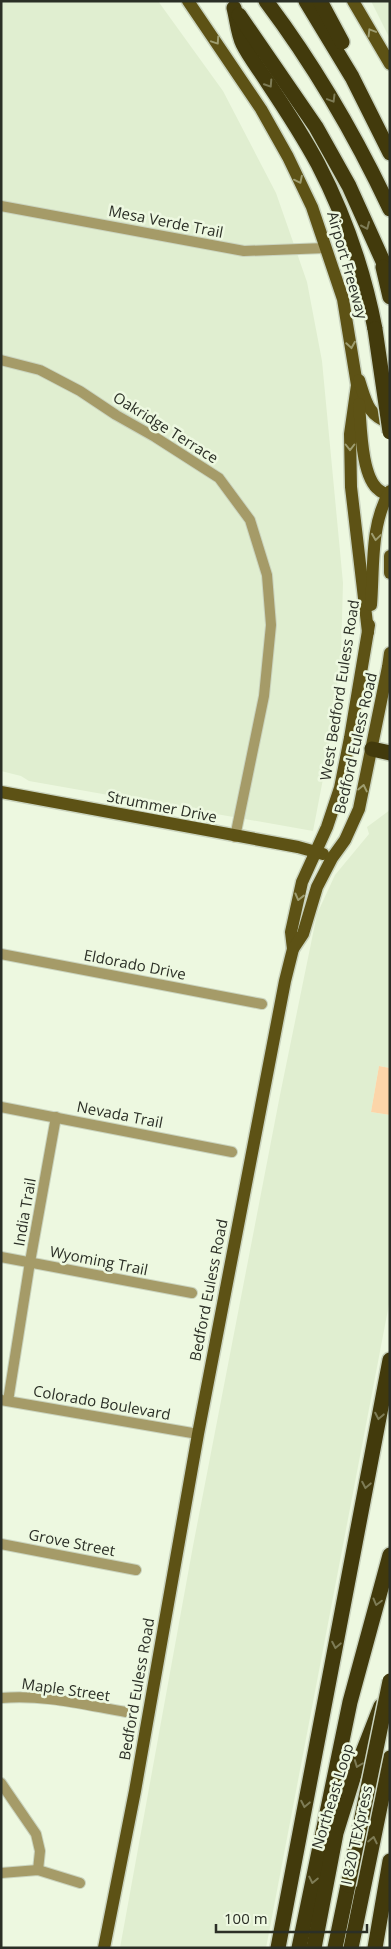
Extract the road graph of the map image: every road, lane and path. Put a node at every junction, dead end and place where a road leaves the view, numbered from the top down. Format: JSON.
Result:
{"nodes":[{"id":1,"x":188,"y":1,"type":"edge"},
{"id":2,"x":266,"y":1,"type":"edge"},
{"id":3,"x":306,"y":1,"type":"edge"},
{"id":4,"x":320,"y":1,"type":"edge"},
{"id":5,"x":353,"y":1,"type":"edge"},
{"id":6,"x":232,"y":4,"type":"edge"},
{"id":7,"x":388,"y":57,"type":"edge"},
{"id":8,"x":390,"y":142,"type":"edge"},
{"id":9,"x":390,"y":153,"type":"edge"},
{"id":10,"x":1,"y":206,"type":"edge"},
{"id":11,"x":390,"y":209,"type":"edge"},
{"id":12,"x":326,"y":248,"type":"junction"},
{"id":13,"x":386,"y":271,"type":"edge"},
{"id":14,"x":390,"y":297,"type":"edge"},
{"id":15,"x":1,"y":360,"type":"edge"},
{"id":16,"x":354,"y":366,"type":"junction"},
{"id":17,"x":357,"y":385,"type":"junction"},
{"id":18,"x":390,"y":423,"type":"edge"},
{"id":19,"x":390,"y":432,"type":"edge"},
{"id":20,"x":389,"y":493,"type":"edge"},
{"id":21,"x":390,"y":556,"type":"edge"},
{"id":22,"x":390,"y":573,"type":"edge"},
{"id":23,"x":368,"y":632,"type":"junction"},
{"id":24,"x":390,"y":653,"type":"edge"},
{"id":25,"x":350,"y":738,"type":"junction"},
{"id":26,"x":372,"y":749,"type":"junction"},
{"id":27,"x":390,"y":753,"type":"edge"},
{"id":28,"x":1,"y":792,"type":"edge"},
{"id":29,"x":235,"y":836,"type":"junction"},
{"id":30,"x":317,"y":852,"type":"junction"},
{"id":31,"x":332,"y":858,"type":"junction"},
{"id":32,"x":294,"y":949,"type":"junction"},
{"id":33,"x":1,"y":954,"type":"edge"},
{"id":34,"x":262,"y":1004,"type":"dead end"},
{"id":35,"x":1,"y":1107,"type":"edge"},
{"id":36,"x":56,"y":1117,"type":"junction"},
{"id":37,"x":232,"y":1152,"type":"dead end"},
{"id":38,"x":1,"y":1257,"type":"edge"},
{"id":39,"x":30,"y":1262,"type":"junction"},
{"id":40,"x":192,"y":1293,"type":"dead end"},
{"id":41,"x":390,"y":1360,"type":"edge"},
{"id":42,"x":5,"y":1400,"type":"edge"},
{"id":43,"x":198,"y":1434,"type":"junction"},
{"id":44,"x":1,"y":1544,"type":"edge"},
{"id":45,"x":390,"y":1555,"type":"edge"},
{"id":46,"x":136,"y":1570,"type":"dead end"},
{"id":47,"x":390,"y":1681,"type":"edge"},
{"id":48,"x":390,"y":1687,"type":"edge"},
{"id":49,"x":1,"y":1698,"type":"edge"},
{"id":50,"x":126,"y":1712,"type":"dead end"},
{"id":51,"x":390,"y":1758,"type":"edge"},
{"id":52,"x":1,"y":1783,"type":"edge"},
{"id":53,"x":390,"y":1861,"type":"edge"},
{"id":54,"x":38,"y":1870,"type":"junction"},
{"id":55,"x":1,"y":1873,"type":"edge"},
{"id":56,"x":80,"y":1882,"type":"dead end"},
{"id":57,"x":355,"y":1886,"type":"junction"},
{"id":58,"x":104,"y":1948,"type":"edge"},
{"id":59,"x":278,"y":1948,"type":"edge"},
{"id":60,"x":299,"y":1948,"type":"edge"},
{"id":61,"x":314,"y":1948,"type":"edge"},
{"id":62,"x":335,"y":1948,"type":"edge"},
{"id":63,"x":351,"y":1948,"type":"edge"},
{"id":64,"x":374,"y":1948,"type":"edge"}],
"edges":[{"from":1,"to":12,"type":"main road","name":"Airport Freeway","one_way":true},
{"from":2,"to":11,"type":"highway","one_way":true},
{"from":3,"to":9,"type":"highway"},
{"from":4,"to":8,"type":"highway"},
{"from":7,"to":5,"type":"main road","one_way":true},
{"from":6,"to":13,"type":"highway","name":"Airport Freeway","one_way":true},
{"from":6,"to":19,"type":"highway","one_way":true,"bridge":true},
{"from":10,"to":12,"type":"street","name":"Mesa Verde Trail"},
{"from":12,"to":16,"type":"main road","name":"Airport Freeway","one_way":true},
{"from":13,"to":14,"type":"highway","name":"Airport Freeway"},
{"from":15,"to":29,"type":"street","name":"Oakridge Terrace"},
{"from":16,"to":17,"type":"main road","name":"Airport Freeway"},
{"from":16,"to":18,"type":"main road"},
{"from":17,"to":20,"type":"main road"},
{"from":17,"to":23,"type":"main road","name":"Airport Freeway","one_way":true},
{"from":20,"to":23,"type":"main road","name":"West Bedford Euless Road","one_way":true},
{"from":21,"to":22,"type":"main road"},
{"from":23,"to":25,"type":"main road","name":"West Bedford Euless Road"},
{"from":24,"to":26,"type":"main road","name":"Bedford Euless Road"},
{"from":25,"to":26,"type":"main road"},
{"from":25,"to":30,"type":"main road","name":"West Bedford Euless Road"},
{"from":26,"to":27,"type":"highway"},
{"from":31,"to":26,"type":"main road","name":"Bedford Euless Road","one_way":true},
{"from":28,"to":29,"type":"main road","name":"Strummer Drive"},
{"from":29,"to":30,"type":"main road","name":"Strummer Drive"},
{"from":30,"to":31,"type":"main road","name":"Strummer Drive"},
{"from":30,"to":32,"type":"main road","name":"West Bedford Euless Road","one_way":true},
{"from":31,"to":32,"type":"main road","name":"Bedford Euless Road"},
{"from":32,"to":43,"type":"main road","name":"Bedford Euless Road"},
{"from":33,"to":34,"type":"street","name":"Eldorado Drive"},
{"from":35,"to":36,"type":"street","name":"Nevada Trail"},
{"from":36,"to":37,"type":"street","name":"Nevada Trail"},
{"from":36,"to":39,"type":"street","name":"India Trail"},
{"from":38,"to":39,"type":"street","name":"Wyoming Trail"},
{"from":39,"to":40,"type":"street","name":"Wyoming Trail"},
{"from":39,"to":42,"type":"street","name":"India Trail"},
{"from":41,"to":59,"type":"highway","one_way":true},
{"from":42,"to":43,"type":"street","name":"Colorado Boulevard"},
{"from":43,"to":58,"type":"main road","name":"Bedford Euless Road"},
{"from":44,"to":46,"type":"street","name":"Grove Street"},
{"from":45,"to":60,"type":"highway","one_way":true},
{"from":47,"to":57,"type":"highway","name":"I 820 TEXpress","bridge":true},
{"from":48,"to":61,"type":"highway","name":"Northeast Loop","one_way":true},
{"from":49,"to":50,"type":"street","name":"Maple Street"},
{"from":57,"to":51,"type":"highway","name":"I 820 TEXpress","one_way":true},
{"from":52,"to":54,"type":"street"},
{"from":53,"to":64,"type":"highway"},
{"from":54,"to":55,"type":"street"},
{"from":54,"to":56,"type":"street"},
{"from":57,"to":62,"type":"highway","name":"I 820 TEXpress"},
{"from":57,"to":63,"type":"highway","name":"I 820 TEXpress"}]}
